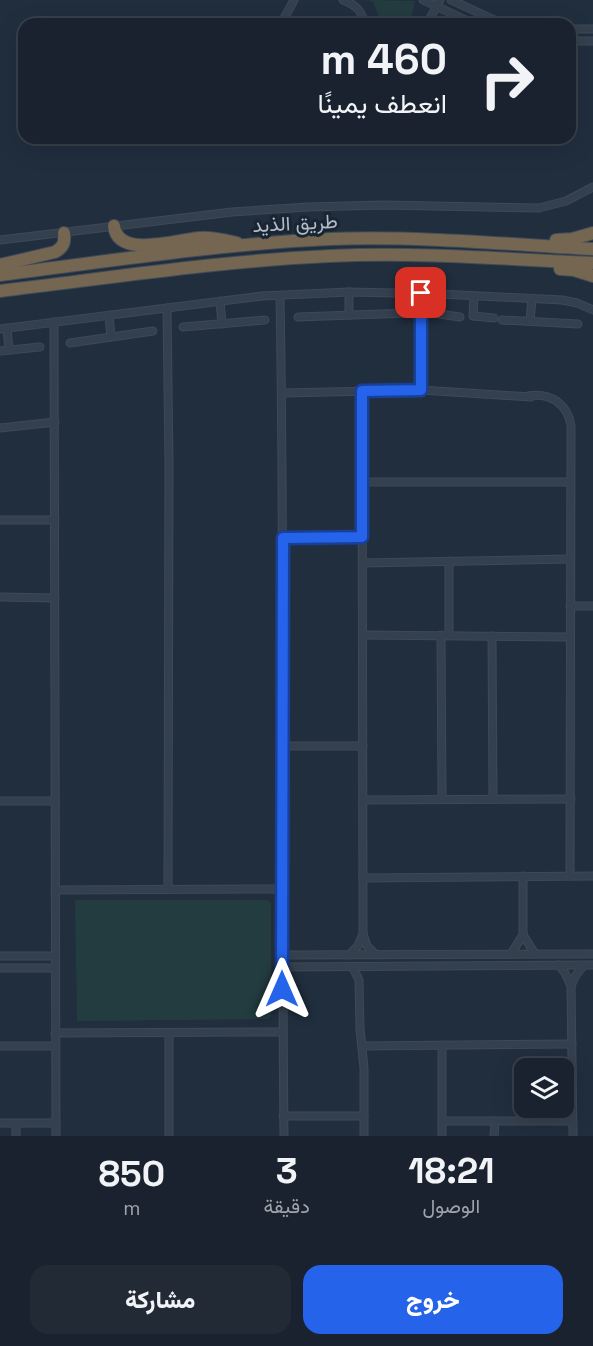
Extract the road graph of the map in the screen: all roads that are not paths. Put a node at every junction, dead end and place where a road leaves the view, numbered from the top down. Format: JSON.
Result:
{"nodes":[{"id":1,"x":294,"y":0,"type":"edge"},
{"id":2,"x":344,"y":0,"type":"edge"},
{"id":3,"x":423,"y":0,"type":"edge"},
{"id":4,"x":451,"y":0,"type":"edge"},
{"id":5,"x":438,"y":3,"type":"edge"},
{"id":6,"x":284,"y":18,"type":"edge"},
{"id":7,"x":363,"y":18,"type":"edge"},
{"id":8,"x":430,"y":18,"type":"edge"},
{"id":9,"x":464,"y":18,"type":"edge"},
{"id":10,"x":490,"y":18,"type":"edge"},
{"id":11,"x":576,"y":29,"type":"edge"},
{"id":12,"x":593,"y":29,"type":"edge"},
{"id":13,"x":576,"y":41,"type":"edge"},
{"id":14,"x":593,"y":41,"type":"edge"},
{"id":15,"x":593,"y":187,"type":"edge"},
{"id":16,"x":114,"y":226,"type":"junction"},
{"id":17,"x":64,"y":232,"type":"junction"},
{"id":18,"x":593,"y":233,"type":"edge"},
{"id":19,"x":0,"y":240,"type":"edge"},
{"id":20,"x":505,"y":244,"type":"junction"},
{"id":21,"x":244,"y":245,"type":"junction"},
{"id":22,"x":593,"y":249,"type":"edge"},
{"id":23,"x":506,"y":259,"type":"junction"},
{"id":24,"x":593,"y":263,"type":"edge"},
{"id":25,"x":0,"y":265,"type":"edge"},
{"id":26,"x":0,"y":275,"type":"edge"},
{"id":27,"x":593,"y":276,"type":"edge"},
{"id":28,"x":0,"y":291,"type":"edge"},
{"id":29,"x":349,"y":292,"type":"junction"},
{"id":30,"x":421,"y":293,"type":"junction"},
{"id":31,"x":439,"y":294,"type":"junction"},
{"id":32,"x":280,"y":296,"type":"junction"},
{"id":33,"x":474,"y":296,"type":"junction"},
{"id":34,"x":532,"y":299,"type":"junction"},
{"id":35,"x":220,"y":301,"type":"junction"},
{"id":36,"x":167,"y":308,"type":"junction"},
{"id":37,"x":593,"y":310,"type":"edge"},
{"id":38,"x":409,"y":314,"type":"dead end"},
{"id":39,"x":109,"y":315,"type":"junction"},
{"id":40,"x":349,"y":315,"type":"junction"},
{"id":41,"x":298,"y":317,"type":"dead end"},
{"id":42,"x":460,"y":317,"type":"dead end"},
{"id":43,"x":494,"y":318,"type":"dead end"},
{"id":44,"x":265,"y":320,"type":"dead end"},
{"id":45,"x":502,"y":320,"type":"dead end"},
{"id":46,"x":530,"y":321,"type":"junction"},
{"id":47,"x":54,"y":322,"type":"junction"},
{"id":48,"x":222,"y":324,"type":"junction"},
{"id":49,"x":578,"y":324,"type":"dead end"},
{"id":50,"x":183,"y":327,"type":"dead end"},
{"id":51,"x":3,"y":328,"type":"edge"},
{"id":52,"x":153,"y":331,"type":"dead end"},
{"id":53,"x":111,"y":337,"type":"junction"},
{"id":54,"x":70,"y":343,"type":"dead end"},
{"id":55,"x":40,"y":347,"type":"dead end"},
{"id":56,"x":9,"y":350,"type":"junction"},
{"id":57,"x":0,"y":351,"type":"edge"},
{"id":58,"x":421,"y":390,"type":"junction"},
{"id":59,"x":362,"y":391,"type":"junction"},
{"id":60,"x":282,"y":393,"type":"junction"},
{"id":61,"x":55,"y":422,"type":"junction"},
{"id":62,"x":0,"y":428,"type":"edge"},
{"id":63,"x":363,"y":482,"type":"junction"},
{"id":64,"x":570,"y":482,"type":"junction"},
{"id":65,"x":0,"y":520,"type":"edge"},
{"id":66,"x":55,"y":520,"type":"junction"},
{"id":67,"x":362,"y":537,"type":"junction"},
{"id":68,"x":283,"y":538,"type":"junction"},
{"id":69,"x":570,"y":559,"type":"junction"},
{"id":70,"x":449,"y":561,"type":"junction"},
{"id":71,"x":362,"y":563,"type":"junction"},
{"id":72,"x":0,"y":597,"type":"edge"},
{"id":73,"x":55,"y":598,"type":"junction"},
{"id":74,"x":570,"y":606,"type":"junction"},
{"id":75,"x":593,"y":606,"type":"edge"},
{"id":76,"x":363,"y":635,"type":"junction"},
{"id":77,"x":445,"y":635,"type":"junction"},
{"id":78,"x":492,"y":636,"type":"junction"},
{"id":79,"x":570,"y":637,"type":"junction"},
{"id":80,"x":282,"y":746,"type":"junction"},
{"id":81,"x":363,"y":746,"type":"junction"},
{"id":82,"x":571,"y":798,"type":"junction"},
{"id":83,"x":442,"y":799,"type":"junction"},
{"id":84,"x":493,"y":799,"type":"junction"},
{"id":85,"x":363,"y":800,"type":"junction"},
{"id":86,"x":0,"y":801,"type":"edge"},
{"id":87,"x":55,"y":801,"type":"junction"},
{"id":88,"x":524,"y":876,"type":"junction"},
{"id":89,"x":570,"y":876,"type":"junction"},
{"id":90,"x":593,"y":876,"type":"edge"},
{"id":91,"x":363,"y":878,"type":"junction"},
{"id":92,"x":55,"y":890,"type":"junction"},
{"id":93,"x":168,"y":890,"type":"junction"},
{"id":94,"x":282,"y":890,"type":"junction"},
{"id":95,"x":363,"y":934,"type":"junction"},
{"id":96,"x":523,"y":935,"type":"junction"},
{"id":97,"x":511,"y":954,"type":"junction"},
{"id":98,"x":535,"y":954,"type":"junction"},
{"id":99,"x":593,"y":954,"type":"edge"},
{"id":100,"x":282,"y":955,"type":"junction"},
{"id":101,"x":349,"y":955,"type":"junction"},
{"id":102,"x":376,"y":955,"type":"junction"},
{"id":103,"x":0,"y":956,"type":"edge"},
{"id":104,"x":54,"y":956,"type":"junction"},
{"id":105,"x":559,"y":965,"type":"junction"},
{"id":106,"x":584,"y":965,"type":"junction"},
{"id":107,"x":593,"y":965,"type":"edge"},
{"id":108,"x":352,"y":966,"type":"junction"},
{"id":109,"x":367,"y":966,"type":"junction"},
{"id":110,"x":282,"y":967,"type":"junction"},
{"id":111,"x":0,"y":968,"type":"edge"},
{"id":112,"x":54,"y":968,"type":"junction"},
{"id":113,"x":359,"y":980,"type":"junction"},
{"id":114,"x":572,"y":986,"type":"junction"},
{"id":115,"x":282,"y":1032,"type":"junction"},
{"id":116,"x":169,"y":1033,"type":"junction"},
{"id":117,"x":55,"y":1034,"type":"junction"},
{"id":118,"x":572,"y":1044,"type":"junction"},
{"id":119,"x":442,"y":1045,"type":"junction"},
{"id":120,"x":0,"y":1046,"type":"edge"},
{"id":121,"x":55,"y":1046,"type":"junction"},
{"id":122,"x":362,"y":1046,"type":"junction"},
{"id":123,"x":283,"y":1116,"type":"junction"},
{"id":124,"x":364,"y":1116,"type":"junction"},
{"id":125,"x":442,"y":1121,"type":"junction"},
{"id":126,"x":495,"y":1121,"type":"junction"},
{"id":127,"x":573,"y":1121,"type":"junction"},
{"id":128,"x":0,"y":1123,"type":"edge"},
{"id":129,"x":16,"y":1123,"type":"junction"},
{"id":130,"x":56,"y":1123,"type":"junction"},
{"id":131,"x":16,"y":1136,"type":"edge"},
{"id":132,"x":56,"y":1136,"type":"edge"},
{"id":133,"x":169,"y":1136,"type":"edge"},
{"id":134,"x":284,"y":1136,"type":"edge"},
{"id":135,"x":364,"y":1136,"type":"edge"},
{"id":136,"x":442,"y":1136,"type":"edge"},
{"id":137,"x":495,"y":1136,"type":"edge"},
{"id":138,"x":573,"y":1136,"type":"edge"}],
"edges":[{"from":1,"to":6,"type":"street"},
{"from":2,"to":7,"type":"street"},
{"from":3,"to":5,"type":"street"},
{"from":4,"to":10,"type":"street"},
{"from":5,"to":8,"type":"street"},
{"from":5,"to":9,"type":"street"},
{"from":11,"to":12,"type":"street"},
{"from":13,"to":14,"type":"street"},
{"from":15,"to":16,"type":"street"},
{"from":16,"to":17,"type":"street"},
{"from":16,"to":21,"type":"highway"},
{"from":17,"to":19,"type":"street"},
{"from":17,"to":25,"type":"highway"},
{"from":18,"to":20,"type":"highway"},
{"from":20,"to":21,"type":"highway","name":"طريق الذيد"},
{"from":20,"to":22,"type":"highway","name":"طريق الذيد"},
{"from":21,"to":26,"type":"highway","name":"طريق الذيد"},
{"from":23,"to":24,"type":"highway","name":"طريق الذيد"},
{"from":23,"to":27,"type":"highway"},
{"from":23,"to":28,"type":"highway","name":"طريق الذيد"},
{"from":29,"to":30,"type":"street"},
{"from":29,"to":32,"type":"street"},
{"from":29,"to":40,"type":"street"},
{"from":30,"to":31,"type":"street"},
{"from":30,"to":58,"type":"street"},
{"from":31,"to":33,"type":"street"},
{"from":31,"to":42,"type":"street"},
{"from":32,"to":35,"type":"street"},
{"from":32,"to":60,"type":"street"},
{"from":33,"to":34,"type":"street"},
{"from":33,"to":43,"type":"street"},
{"from":34,"to":37,"type":"street"},
{"from":34,"to":46,"type":"street"},
{"from":35,"to":36,"type":"street"},
{"from":35,"to":48,"type":"street"},
{"from":36,"to":39,"type":"street"},
{"from":36,"to":93,"type":"street"},
{"from":38,"to":40,"type":"street"},
{"from":39,"to":47,"type":"street"},
{"from":39,"to":53,"type":"street"},
{"from":40,"to":41,"type":"street"},
{"from":44,"to":48,"type":"street"},
{"from":45,"to":46,"type":"street"},
{"from":46,"to":49,"type":"street"},
{"from":47,"to":51,"type":"street"},
{"from":47,"to":61,"type":"street"},
{"from":48,"to":50,"type":"street"},
{"from":51,"to":56,"type":"street"},
{"from":52,"to":53,"type":"street"},
{"from":53,"to":54,"type":"street"},
{"from":55,"to":56,"type":"street"},
{"from":56,"to":57,"type":"street"},
{"from":58,"to":59,"type":"street"},
{"from":58,"to":64,"type":"street"},
{"from":59,"to":60,"type":"street"},
{"from":59,"to":63,"type":"street"},
{"from":60,"to":68,"type":"street"},
{"from":61,"to":62,"type":"street"},
{"from":61,"to":66,"type":"street"},
{"from":63,"to":64,"type":"street"},
{"from":63,"to":67,"type":"street"},
{"from":64,"to":69,"type":"street"},
{"from":65,"to":66,"type":"street"},
{"from":66,"to":73,"type":"street"},
{"from":67,"to":68,"type":"street"},
{"from":67,"to":71,"type":"street"},
{"from":68,"to":80,"type":"street"},
{"from":69,"to":70,"type":"street"},
{"from":69,"to":74,"type":"street"},
{"from":70,"to":71,"type":"street"},
{"from":70,"to":77,"type":"street"},
{"from":71,"to":76,"type":"street"},
{"from":72,"to":73,"type":"street"},
{"from":73,"to":87,"type":"street"},
{"from":74,"to":75,"type":"street"},
{"from":74,"to":79,"type":"street"},
{"from":76,"to":77,"type":"street"},
{"from":76,"to":81,"type":"street"},
{"from":77,"to":78,"type":"street"},
{"from":77,"to":83,"type":"street"},
{"from":78,"to":79,"type":"street"},
{"from":78,"to":84,"type":"street"},
{"from":79,"to":82,"type":"street"},
{"from":80,"to":81,"type":"street"},
{"from":80,"to":94,"type":"street"},
{"from":81,"to":85,"type":"street"},
{"from":82,"to":84,"type":"street"},
{"from":82,"to":89,"type":"street"},
{"from":83,"to":84,"type":"street"},
{"from":83,"to":85,"type":"street"},
{"from":85,"to":91,"type":"street"},
{"from":86,"to":87,"type":"street"},
{"from":87,"to":92,"type":"street"},
{"from":88,"to":89,"type":"street"},
{"from":88,"to":91,"type":"street"},
{"from":88,"to":96,"type":"street"},
{"from":89,"to":90,"type":"street"},
{"from":91,"to":95,"type":"street"},
{"from":92,"to":93,"type":"street"},
{"from":92,"to":104,"type":"street"},
{"from":93,"to":94,"type":"street"},
{"from":94,"to":100,"type":"street"},
{"from":95,"to":101,"type":"street"},
{"from":95,"to":102,"type":"street"},
{"from":96,"to":97,"type":"street"},
{"from":96,"to":98,"type":"street"},
{"from":97,"to":98,"type":"street"},
{"from":97,"to":102,"type":"street"},
{"from":98,"to":99,"type":"street"},
{"from":100,"to":101,"type":"street"},
{"from":100,"to":110,"type":"street"},
{"from":101,"to":102,"type":"street"},
{"from":103,"to":104,"type":"street"},
{"from":104,"to":112,"type":"street"},
{"from":105,"to":106,"type":"street"},
{"from":105,"to":109,"type":"street"},
{"from":105,"to":114,"type":"street"},
{"from":106,"to":107,"type":"street"},
{"from":106,"to":114,"type":"street"},
{"from":108,"to":109,"type":"street"},
{"from":108,"to":110,"type":"street"},
{"from":108,"to":113,"type":"street"},
{"from":109,"to":113,"type":"street"},
{"from":110,"to":115,"type":"street"},
{"from":111,"to":112,"type":"street"},
{"from":112,"to":117,"type":"street"},
{"from":113,"to":122,"type":"street"},
{"from":114,"to":118,"type":"street"},
{"from":115,"to":116,"type":"street"},
{"from":115,"to":123,"type":"street"},
{"from":116,"to":117,"type":"street"},
{"from":116,"to":133,"type":"street"},
{"from":117,"to":121,"type":"street"},
{"from":118,"to":119,"type":"street"},
{"from":118,"to":127,"type":"street"},
{"from":119,"to":122,"type":"street"},
{"from":119,"to":125,"type":"street"},
{"from":120,"to":121,"type":"street"},
{"from":121,"to":130,"type":"street"},
{"from":122,"to":124,"type":"street"},
{"from":123,"to":124,"type":"street"},
{"from":123,"to":134,"type":"street"},
{"from":124,"to":135,"type":"street"},
{"from":125,"to":126,"type":"street"},
{"from":125,"to":136,"type":"street"},
{"from":126,"to":127,"type":"street"},
{"from":126,"to":137,"type":"street"},
{"from":127,"to":138,"type":"street"},
{"from":128,"to":129,"type":"street"},
{"from":129,"to":130,"type":"street"},
{"from":129,"to":131,"type":"street"},
{"from":130,"to":132,"type":"street"}]}
